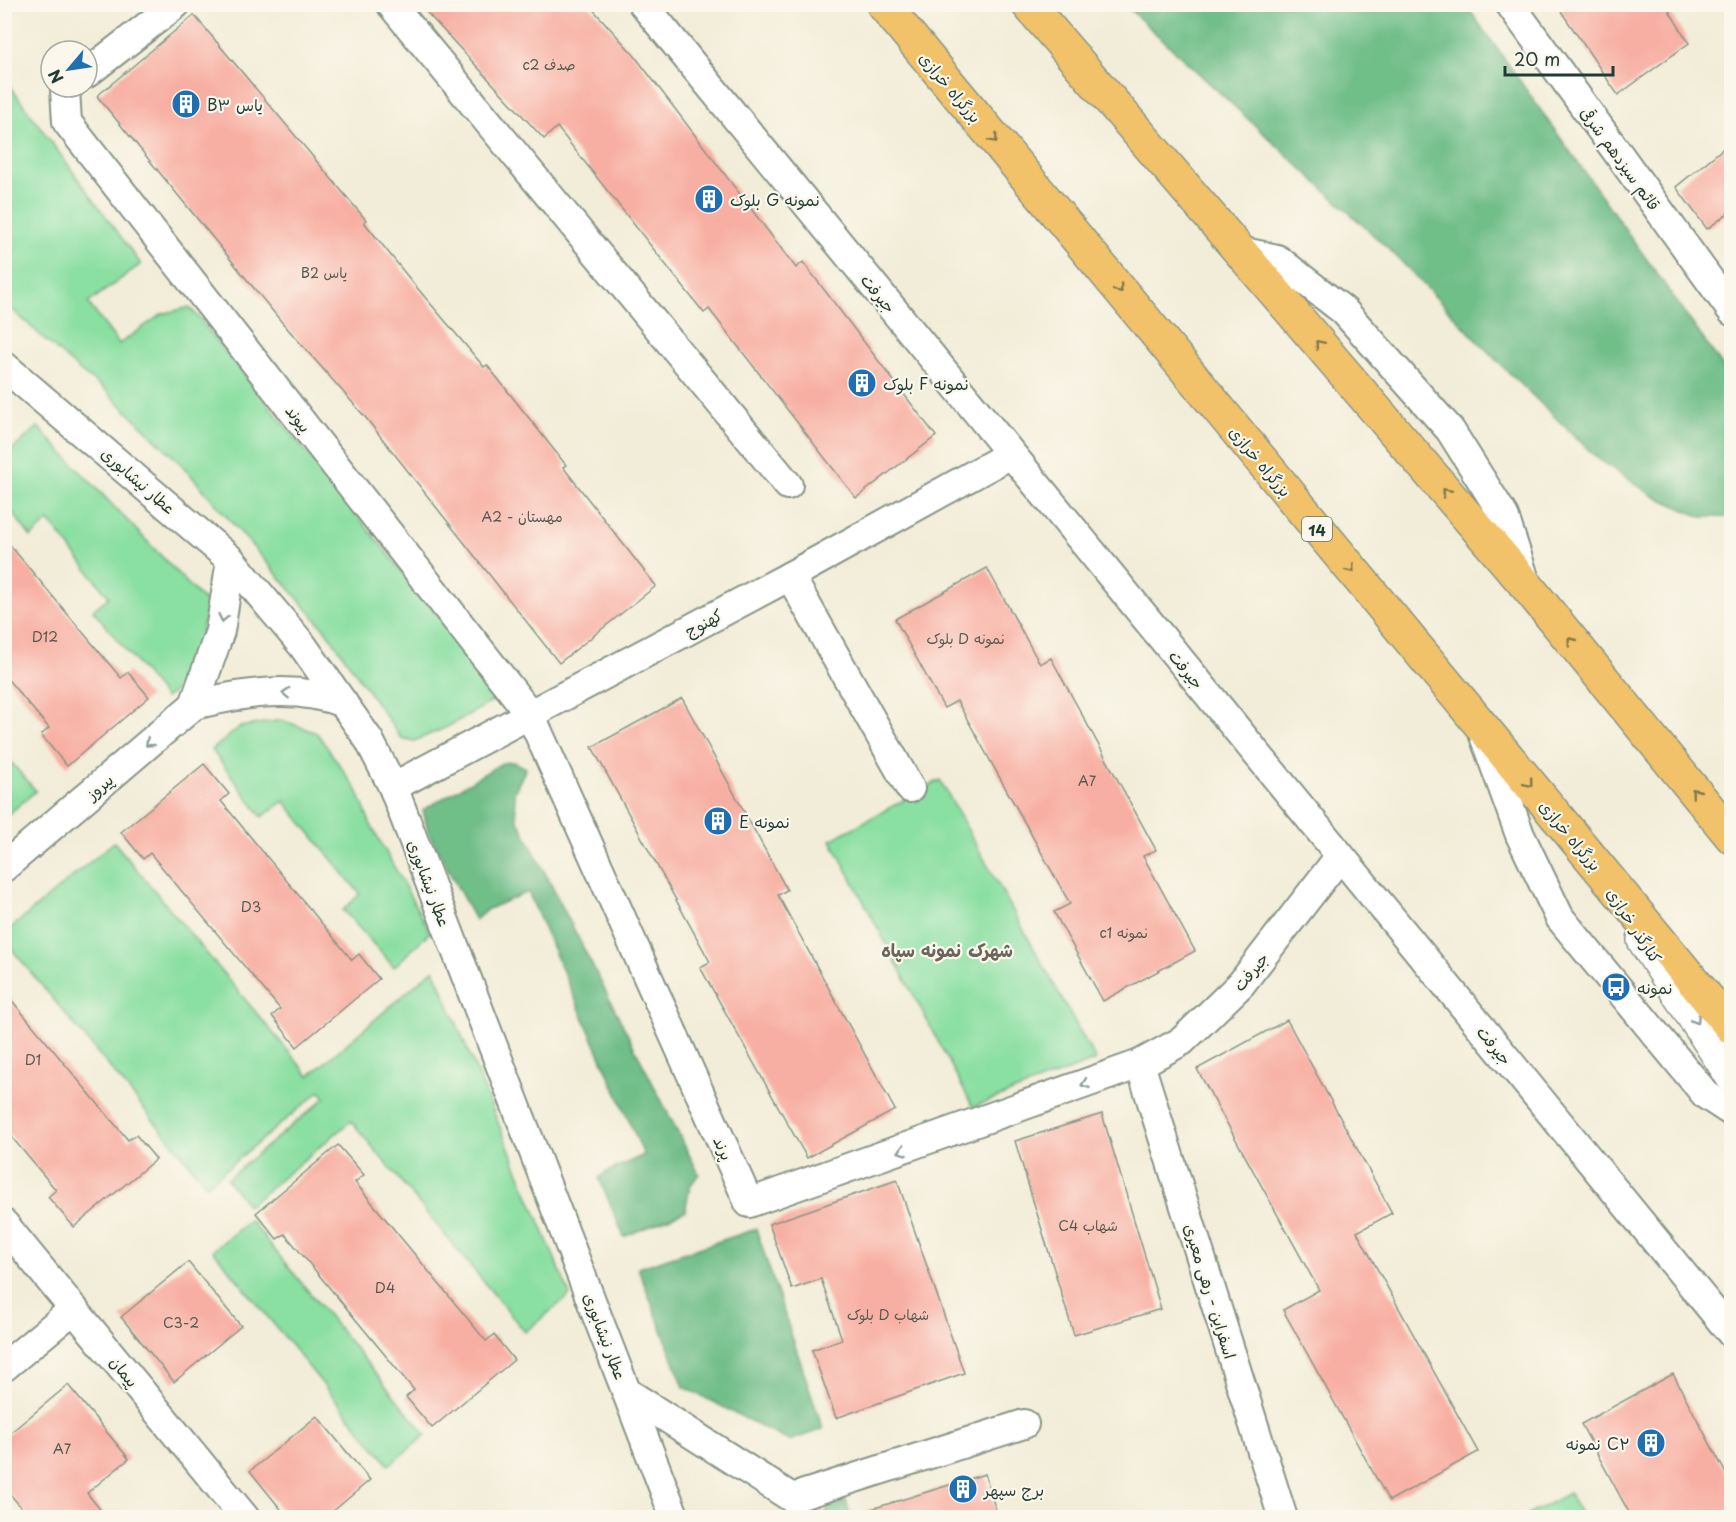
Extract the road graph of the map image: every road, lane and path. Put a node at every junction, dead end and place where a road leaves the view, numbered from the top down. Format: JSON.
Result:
{"nodes":[{"id":1,"x":176,"y":4,"type":"edge"},
{"id":2,"x":391,"y":4,"type":"edge"},
{"id":3,"x":643,"y":4,"type":"edge"},
{"id":4,"x":876,"y":4,"type":"edge"},
{"id":5,"x":882,"y":4,"type":"edge"},
{"id":6,"x":1028,"y":4,"type":"edge"},
{"id":7,"x":1510,"y":4,"type":"edge"},
{"id":8,"x":903,"y":29,"type":"junction"},
{"id":9,"x":99,"y":64,"type":"edge"},
{"id":10,"x":66,"y":99,"type":"edge"},
{"id":11,"x":1239,"y":251,"type":"junction"},
{"id":12,"x":1731,"y":311,"type":"edge"},
{"id":13,"x":4,"y":366,"type":"edge"},
{"id":14,"x":1011,"y":454,"type":"junction"},
{"id":15,"x":788,"y":485,"type":"dead end"},
{"id":16,"x":231,"y":560,"type":"junction"},
{"id":17,"x":790,"y":576,"type":"junction"},
{"id":18,"x":1526,"y":585,"type":"junction"},
{"id":19,"x":343,"y":703,"type":"junction"},
{"id":20,"x":194,"y":705,"type":"junction"},
{"id":21,"x":530,"y":714,"type":"junction"},
{"id":22,"x":1480,"y":725,"type":"junction"},
{"id":23,"x":393,"y":787,"type":"junction"},
{"id":24,"x":910,"y":788,"type":"dead end"},
{"id":25,"x":1731,"y":837,"type":"edge"},
{"id":26,"x":1340,"y":856,"type":"junction"},
{"id":27,"x":1596,"y":865,"type":"junction"},
{"id":28,"x":4,"y":867,"type":"edge"},
{"id":29,"x":1731,"y":1028,"type":"edge"},
{"id":30,"x":1140,"y":1064,"type":"junction"},
{"id":31,"x":1731,"y":1076,"type":"edge"},
{"id":32,"x":1731,"y":1112,"type":"edge"},
{"id":33,"x":4,"y":1224,"type":"edge"},
{"id":34,"x":74,"y":1309,"type":"junction"},
{"id":35,"x":1731,"y":1334,"type":"edge"},
{"id":36,"x":4,"y":1367,"type":"edge"},
{"id":37,"x":628,"y":1393,"type":"junction"},
{"id":38,"x":1024,"y":1424,"type":"dead end"},
{"id":39,"x":788,"y":1508,"type":"edge"},
{"id":40,"x":245,"y":1518,"type":"edge"},
{"id":41,"x":675,"y":1518,"type":"edge"},
{"id":42,"x":1282,"y":1518,"type":"edge"}],
"edges":[{"from":1,"to":9,"type":"street"},
{"from":2,"to":15,"type":"street"},
{"from":3,"to":14,"type":"street","name":"جيرفت"},
{"from":4,"to":8,"type":"street"},
{"from":5,"to":8,"type":"highway","name":"بزرگراه خرازی","number":"14"},
{"from":6,"to":11,"type":"highway"},
{"from":7,"to":12,"type":"street","name":"قائم سیزدهم شرقی"},
{"from":8,"to":22,"type":"highway","name":"بزرگراه خرازی","number":"14","one_way":true},
{"from":10,"to":21,"type":"street","name":"پیوند"},
{"from":18,"to":11,"type":"highway","one_way":true},
{"from":11,"to":18,"type":"street"},
{"from":13,"to":16,"type":"street","name":"عطار نیشابوری"},
{"from":14,"to":17,"type":"street","name":"كهنوج"},
{"from":14,"to":26,"type":"street","name":"جيرفت"},
{"from":16,"to":19,"type":"street","name":"عطار نیشابوری"},
{"from":16,"to":20,"type":"street","one_way":true},
{"from":17,"to":21,"type":"street","name":"كهنوج"},
{"from":17,"to":24,"type":"street"},
{"from":25,"to":18,"type":"highway","one_way":true},
{"from":19,"to":20,"type":"street","one_way":true},
{"from":19,"to":23,"type":"street","name":"عطار نیشابوری"},
{"from":20,"to":28,"type":"street","name":"پیروز","one_way":true},
{"from":21,"to":23,"type":"street","name":"كهنوج"},
{"from":30,"to":21,"type":"street","name":"پرند","one_way":true},
{"from":22,"to":27,"type":"highway","name":"بزرگراه خرازی","number":"14","one_way":true},
{"from":22,"to":32,"type":"street"},
{"from":23,"to":37,"type":"street","name":"عطار نیشابوری"},
{"from":26,"to":30,"type":"street","name":"جیرفت"},
{"from":26,"to":35,"type":"street","name":"جيرفت"},
{"from":27,"to":29,"type":"highway","name":"بزرگراه خرازی","number":"14"},
{"from":27,"to":31,"type":"street","name":"کنارگذر خرازی","one_way":true},
{"from":30,"to":42,"type":"street","name":"اسفراين - رهی معیری"},
{"from":33,"to":34,"type":"street","name":"پیمان"},
{"from":34,"to":36,"type":"street"},
{"from":34,"to":40,"type":"street","name":"پیمان"},
{"from":37,"to":39,"type":"street"},
{"from":37,"to":41,"type":"street","name":"عطار نیشابوری"},
{"from":38,"to":39,"type":"street"}]}
